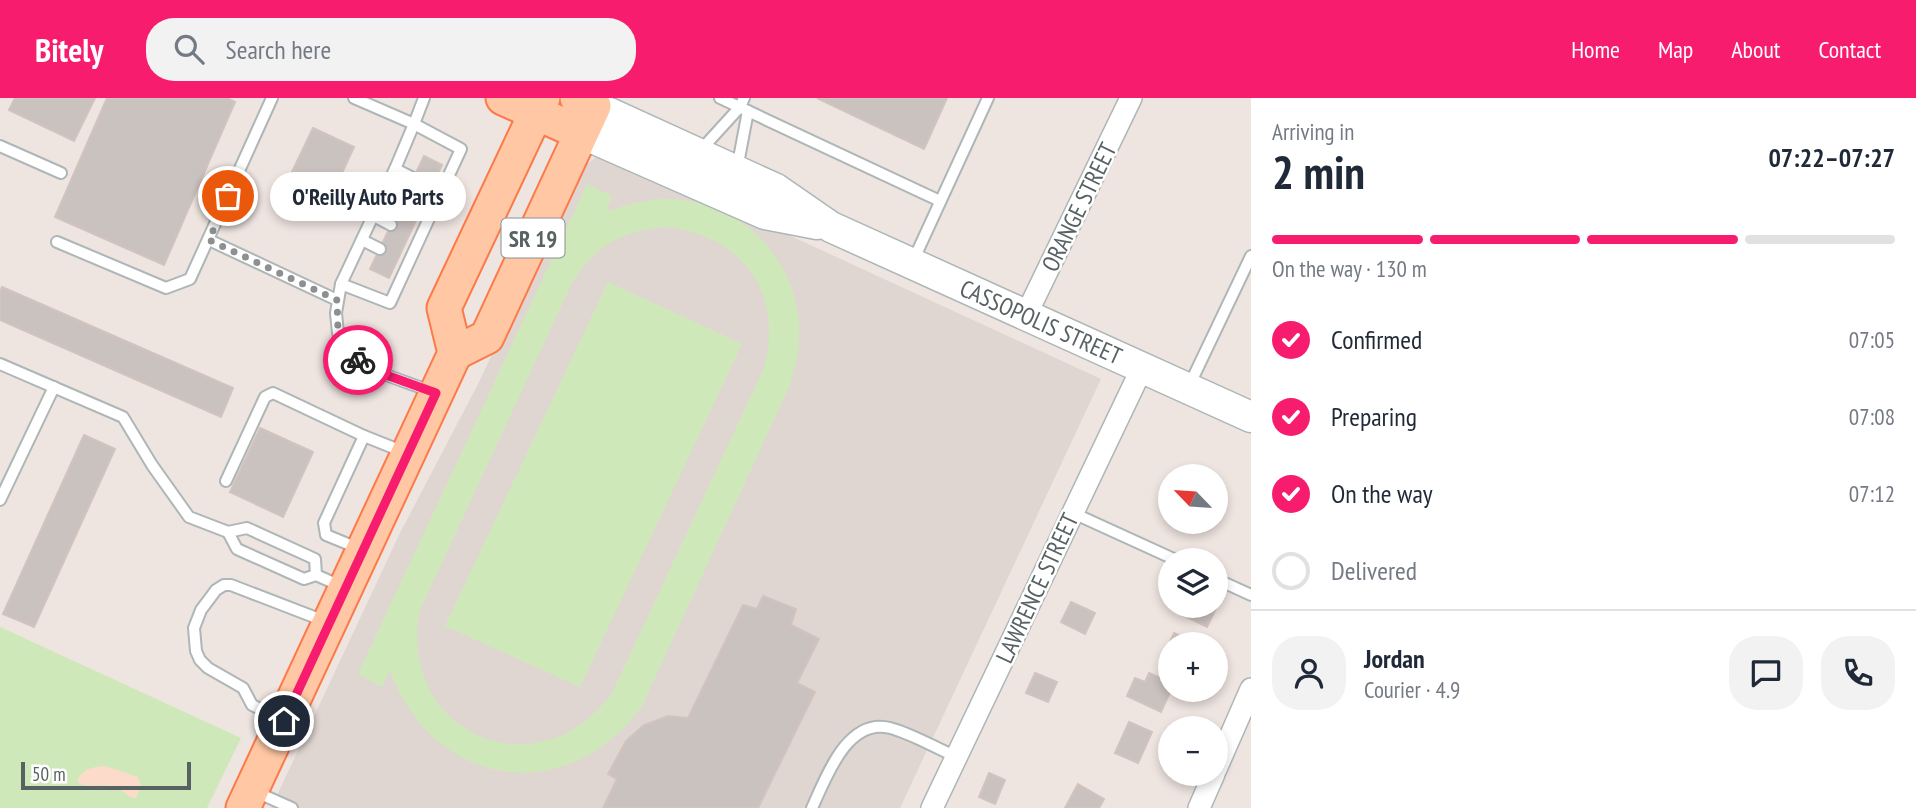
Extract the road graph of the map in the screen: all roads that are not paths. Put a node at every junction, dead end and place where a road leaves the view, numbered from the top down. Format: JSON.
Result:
{"nodes":[{"id":1,"x":272,"y":98,"type":"edge"},
{"id":2,"x":354,"y":98,"type":"edge"},
{"id":3,"x":424,"y":98,"type":"edge"},
{"id":4,"x":503,"y":98,"type":"edge"},
{"id":5,"x":720,"y":98,"type":"edge"},
{"id":6,"x":988,"y":98,"type":"edge"},
{"id":7,"x":1132,"y":98,"type":"edge"},
{"id":8,"x":539,"y":105,"type":"edge"},
{"id":9,"x":744,"y":105,"type":"edge"},
{"id":10,"x":588,"y":109,"type":"edge"},
{"id":11,"x":414,"y":124,"type":"junction"},
{"id":12,"x":0,"y":146,"type":"edge"},
{"id":13,"x":697,"y":153,"type":"junction"},
{"id":14,"x":395,"y":169,"type":"junction"},
{"id":15,"x":736,"y":171,"type":"junction"},
{"id":16,"x":61,"y":173,"type":"dead end"},
{"id":17,"x":414,"y":178,"type":"dead end"},
{"id":18,"x":384,"y":193,"type":"junction"},
{"id":19,"x":403,"y":201,"type":"dead end"},
{"id":20,"x":940,"y":201,"type":"junction"},
{"id":21,"x":374,"y":216,"type":"junction"},
{"id":22,"x":391,"y":225,"type":"dead end"},
{"id":23,"x":831,"y":227,"type":"junction"},
{"id":24,"x":209,"y":240,"type":"junction"},
{"id":25,"x":362,"y":240,"type":"junction"},
{"id":26,"x":57,"y":242,"type":"dead end"},
{"id":27,"x":380,"y":249,"type":"dead end"},
{"id":28,"x":1251,"y":256,"type":"edge"},
{"id":29,"x":912,"y":264,"type":"junction"},
{"id":30,"x":341,"y":284,"type":"junction"},
{"id":31,"x":337,"y":300,"type":"junction"},
{"id":32,"x":1027,"y":315,"type":"junction"},
{"id":33,"x":455,"y":353,"type":"junction"},
{"id":34,"x":0,"y":364,"type":"edge"},
{"id":35,"x":1142,"y":368,"type":"junction"},
{"id":36,"x":54,"y":387,"type":"junction"},
{"id":37,"x":1188,"y":388,"type":"junction"},
{"id":38,"x":436,"y":393,"type":"junction"},
{"id":39,"x":1251,"y":417,"type":"edge"},
{"id":40,"x":364,"y":436,"type":"junction"},
{"id":41,"x":408,"y":454,"type":"junction"},
{"id":42,"x":226,"y":481,"type":"dead end"},
{"id":43,"x":0,"y":500,"type":"edge"},
{"id":44,"x":1073,"y":513,"type":"junction"},
{"id":45,"x":228,"y":532,"type":"junction"},
{"id":46,"x":363,"y":550,"type":"junction"},
{"id":47,"x":1158,"y":552,"type":"edge"},
{"id":48,"x":331,"y":582,"type":"junction"},
{"id":49,"x":1228,"y":584,"type":"edge"},
{"id":50,"x":1251,"y":595,"type":"edge"},
{"id":51,"x":330,"y":623,"type":"junction"},
{"id":52,"x":1251,"y":689,"type":"edge"},
{"id":53,"x":284,"y":721,"type":"junction"},
{"id":54,"x":1228,"y":742,"type":"edge"},
{"id":55,"x":957,"y":757,"type":"junction"},
{"id":56,"x":1209,"y":786,"type":"edge"},
{"id":57,"x":248,"y":799,"type":"edge"},
{"id":58,"x":292,"y":808,"type":"edge"},
{"id":59,"x":812,"y":808,"type":"edge"},
{"id":60,"x":932,"y":808,"type":"edge"},
{"id":61,"x":1199,"y":808,"type":"edge"}],
"edges":[{"from":1,"to":24,"type":"lane"},
{"from":2,"to":11,"type":"lane"},
{"from":3,"to":11,"type":"lane"},
{"from":4,"to":8,"type":"main road","name":"CASSOPOLIS STREET"},
{"from":5,"to":9,"type":"lane"},
{"from":6,"to":20,"type":"lane"},
{"from":7,"to":32,"type":"street","name":"ORANGE STREET"},
{"from":8,"to":10,"type":"main road","name":"CASSOPOLIS STREET"},
{"from":8,"to":33,"type":"main road","number":"SR 19"},
{"from":9,"to":13,"type":"lane"},
{"from":9,"to":15,"type":"lane"},
{"from":9,"to":20,"type":"lane"},
{"from":10,"to":13,"type":"street","name":"CASSOPOLIS STREET"},
{"from":10,"to":23,"type":"street","name":"CASSOPOLIS STREET"},
{"from":10,"to":33,"type":"main road","number":"SR 19"},
{"from":11,"to":14,"type":"lane"},
{"from":11,"to":30,"type":"lane"},
{"from":12,"to":16,"type":"lane"},
{"from":13,"to":15,"type":"street","name":"CASSOPOLIS STREET"},
{"from":14,"to":17,"type":"lane"},
{"from":14,"to":18,"type":"lane"},
{"from":15,"to":23,"type":"street","name":"CASSOPOLIS STREET"},
{"from":18,"to":19,"type":"lane"},
{"from":18,"to":21,"type":"lane"},
{"from":20,"to":29,"type":"lane"},
{"from":21,"to":22,"type":"lane"},
{"from":21,"to":25,"type":"lane"},
{"from":23,"to":29,"type":"street","name":"CASSOPOLIS STREET"},
{"from":24,"to":26,"type":"lane"},
{"from":24,"to":31,"type":"lane"},
{"from":25,"to":27,"type":"lane"},
{"from":25,"to":30,"type":"lane"},
{"from":28,"to":37,"type":"lane"},
{"from":29,"to":32,"type":"street","name":"CASSOPOLIS STREET"},
{"from":30,"to":31,"type":"lane"},
{"from":31,"to":38,"type":"lane"},
{"from":32,"to":35,"type":"street","name":"CASSOPOLIS STREET"},
{"from":33,"to":38,"type":"main road"},
{"from":34,"to":36,"type":"lane"},
{"from":35,"to":37,"type":"street","name":"CASSOPOLIS STREET"},
{"from":35,"to":44,"type":"street","name":"LAWRENCE STREET"},
{"from":36,"to":43,"type":"lane"},
{"from":36,"to":45,"type":"lane"},
{"from":37,"to":39,"type":"street","name":"CASSOPOLIS STREET"},
{"from":38,"to":41,"type":"main road"},
{"from":40,"to":41,"type":"lane"},
{"from":40,"to":42,"type":"lane"},
{"from":40,"to":46,"type":"lane"},
{"from":41,"to":46,"type":"main road"},
{"from":44,"to":47,"type":"lane"},
{"from":44,"to":55,"type":"street","name":"LAWRENCE STREET"},
{"from":45,"to":48,"type":"lane"},
{"from":45,"to":48,"type":"lane"},
{"from":46,"to":48,"type":"main road"},
{"from":48,"to":51,"type":"main road"},
{"from":49,"to":50,"type":"lane"},
{"from":51,"to":53,"type":"main road"},
{"from":51,"to":53,"type":"lane"},
{"from":52,"to":54,"type":"street"},
{"from":53,"to":57,"type":"main road"},
{"from":55,"to":59,"type":"lane"},
{"from":55,"to":60,"type":"street","name":"LAWRENCE STREET"},
{"from":56,"to":61,"type":"street"},
{"from":57,"to":58,"type":"lane"}]}
